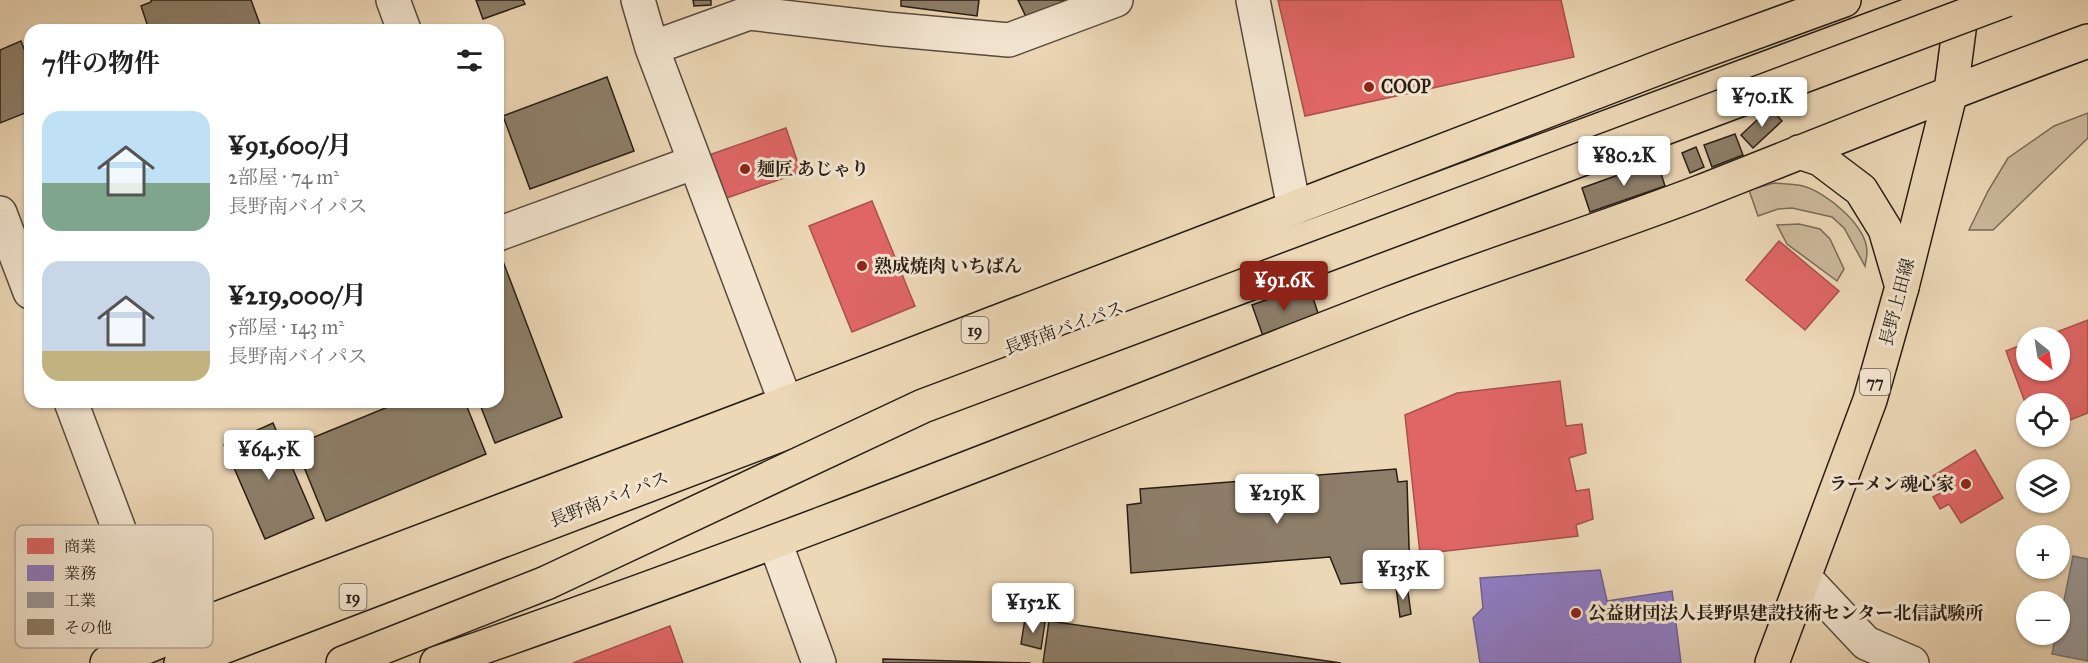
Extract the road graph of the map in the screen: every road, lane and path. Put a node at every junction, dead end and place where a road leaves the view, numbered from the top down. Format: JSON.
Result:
{"nodes":[{"id":1,"x":393,"y":0,"type":"edge"},
{"id":2,"x":638,"y":0,"type":"edge"},
{"id":3,"x":1116,"y":0,"type":"edge"},
{"id":4,"x":1253,"y":0,"type":"edge"},
{"id":5,"x":1844,"y":0,"type":"edge"},
{"id":6,"x":1950,"y":0,"type":"edge"},
{"id":7,"x":1963,"y":0,"type":"edge"},
{"id":8,"x":2006,"y":0,"type":"edge"},
{"id":9,"x":885,"y":15,"type":"edge"},
{"id":10,"x":402,"y":24,"type":"edge"},
{"id":11,"x":2088,"y":41,"type":"edge"},
{"id":12,"x":652,"y":48,"type":"junction"},
{"id":13,"x":1951,"y":91,"type":"junction"},
{"id":14,"x":1799,"y":152,"type":"junction"},
{"id":15,"x":695,"y":162,"type":"junction"},
{"id":16,"x":1294,"y":208,"type":"junction"},
{"id":17,"x":0,"y":213,"type":"edge"},
{"id":18,"x":504,"y":232,"type":"edge"},
{"id":19,"x":24,"y":276,"type":"edge"},
{"id":20,"x":1902,"y":286,"type":"junction"},
{"id":21,"x":786,"y":403,"type":"junction"},
{"id":22,"x":73,"y":408,"type":"edge"},
{"id":23,"x":117,"y":525,"type":"edge"},
{"id":24,"x":774,"y":542,"type":"junction"},
{"id":25,"x":1805,"y":578,"type":"junction"},
{"id":26,"x":213,"y":620,"type":"edge"},
{"id":27,"x":143,"y":648,"type":"edge"},
{"id":28,"x":107,"y":663,"type":"edge"},
{"id":29,"x":181,"y":663,"type":"edge"},
{"id":30,"x":343,"y":663,"type":"edge"},
{"id":31,"x":437,"y":663,"type":"edge"},
{"id":32,"x":819,"y":663,"type":"edge"},
{"id":33,"x":1772,"y":663,"type":"edge"},
{"id":34,"x":1912,"y":663,"type":"edge"}],
"edges":[{"from":1,"to":10,"type":"street"},
{"from":2,"to":12,"type":"street"},
{"from":3,"to":9,"type":"street"},
{"from":4,"to":16,"type":"street"},
{"from":5,"to":16,"type":"main road","number":"19"},
{"from":6,"to":29,"type":"main road","name":"長野南バイパス","number":"19"},
{"from":7,"to":13,"type":"main road","name":"長野上田線","number":"77"},
{"from":8,"to":30,"type":"main road","name":"長野南バイパス","bridge":true},
{"from":9,"to":12,"type":"street"},
{"from":11,"to":13,"type":"main road"},
{"from":12,"to":15,"type":"street"},
{"from":13,"to":14,"type":"main road"},
{"from":13,"to":20,"type":"main road","name":"長野上田線","number":"77"},
{"from":14,"to":20,"type":"main road"},
{"from":14,"to":24,"type":"main road"},
{"from":15,"to":18,"type":"street"},
{"from":15,"to":21,"type":"street"},
{"from":16,"to":21,"type":"main road","number":"19"},
{"from":17,"to":19,"type":"street"},
{"from":20,"to":25,"type":"main road","name":"長野上田線","number":"77"},
{"from":21,"to":26,"type":"main road","number":"19"},
{"from":22,"to":23,"type":"street"},
{"from":24,"to":31,"type":"main road"},
{"from":24,"to":32,"type":"street"},
{"from":25,"to":33,"type":"main road","name":"長野上田線","number":"77"},
{"from":25,"to":34,"type":"street"},
{"from":27,"to":28,"type":"main road","number":"19"}]}
